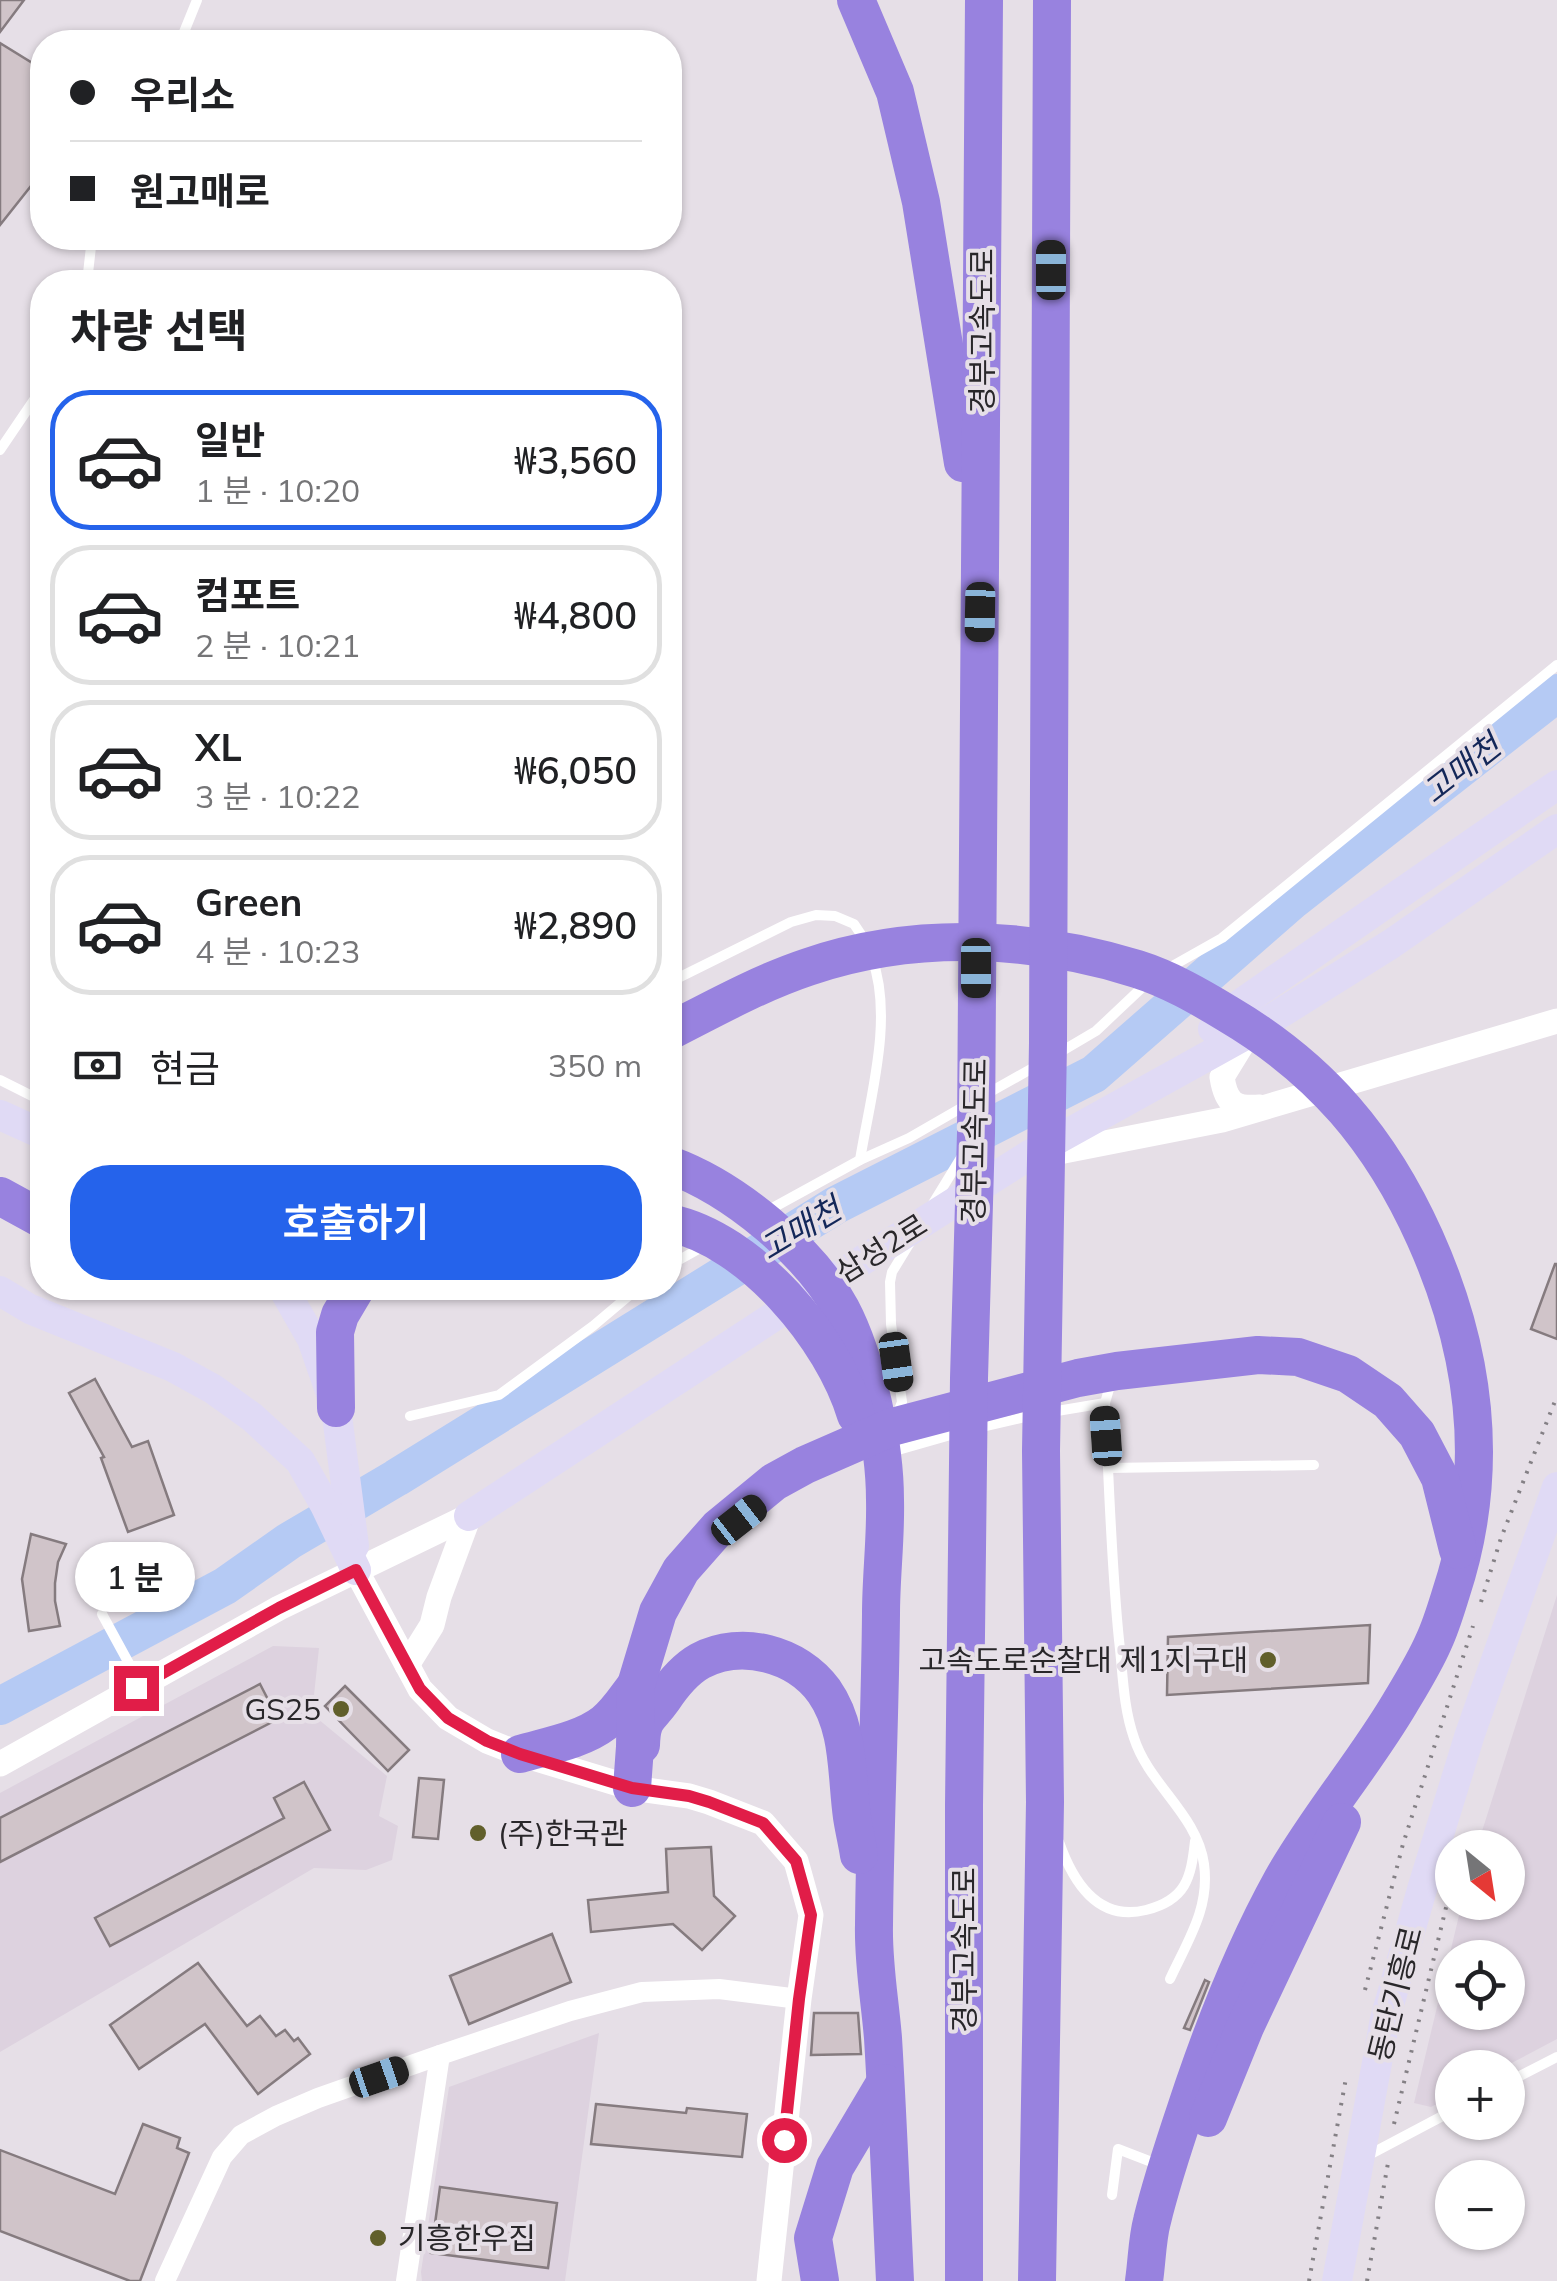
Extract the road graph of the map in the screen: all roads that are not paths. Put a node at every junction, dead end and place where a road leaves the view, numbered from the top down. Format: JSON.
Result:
{"nodes":[{"id":1,"x":198,"y":0,"type":"edge"},
{"id":2,"x":856,"y":0,"type":"edge"},
{"id":3,"x":984,"y":0,"type":"edge"},
{"id":4,"x":1052,"y":0,"type":"edge"},
{"id":5,"x":185,"y":30,"type":"edge"},
{"id":6,"x":30,"y":406,"type":"edge"},
{"id":7,"x":0,"y":450,"type":"edge"},
{"id":8,"x":980,"y":572,"type":"junction"},
{"id":9,"x":1557,"y":665,"type":"edge"},
{"id":10,"x":1557,"y":785,"type":"edge"},
{"id":11,"x":1557,"y":829,"type":"edge"},
{"id":12,"x":682,"y":976,"type":"edge"},
{"id":13,"x":1557,"y":1021,"type":"edge"},
{"id":14,"x":682,"y":1025,"type":"edge"},
{"id":15,"x":1249,"y":1032,"type":"junction"},
{"id":16,"x":0,"y":1080,"type":"edge"},
{"id":17,"x":1152,"y":1088,"type":"junction"},
{"id":18,"x":30,"y":1096,"type":"edge"},
{"id":19,"x":1270,"y":1106,"type":"junction"},
{"id":20,"x":0,"y":1115,"type":"edge"},
{"id":21,"x":30,"y":1129,"type":"edge"},
{"id":22,"x":976,"y":1133,"type":"junction"},
{"id":23,"x":860,"y":1160,"type":"junction"},
{"id":24,"x":682,"y":1169,"type":"edge"},
{"id":25,"x":1038,"y":1170,"type":"junction"},
{"id":26,"x":0,"y":1196,"type":"edge"},
{"id":27,"x":30,"y":1212,"type":"edge"},
{"id":28,"x":0,"y":1224,"type":"edge"},
{"id":29,"x":739,"y":1226,"type":"dead end"},
{"id":30,"x":682,"y":1227,"type":"edge"},
{"id":31,"x":722,"y":1236,"type":"dead end"},
{"id":32,"x":30,"y":1238,"type":"edge"},
{"id":33,"x":682,"y":1258,"type":"edge"},
{"id":34,"x":0,"y":1291,"type":"edge"},
{"id":35,"x":290,"y":1300,"type":"edge"},
{"id":36,"x":349,"y":1300,"type":"edge"},
{"id":37,"x":624,"y":1300,"type":"edge"},
{"id":38,"x":827,"y":1318,"type":"junction"},
{"id":39,"x":1095,"y":1389,"type":"junction"},
{"id":40,"x":410,"y":1416,"type":"dead end"},
{"id":41,"x":338,"y":1424,"type":"junction"},
{"id":42,"x":892,"y":1426,"type":"junction"},
{"id":43,"x":868,"y":1459,"type":"dead end"},
{"id":44,"x":300,"y":1461,"type":"junction"},
{"id":45,"x":1314,"y":1465,"type":"dead end"},
{"id":46,"x":1108,"y":1468,"type":"junction"},
{"id":47,"x":1557,"y":1488,"type":"edge"},
{"id":48,"x":784,"y":1490,"type":"dead end"},
{"id":49,"x":336,"y":1499,"type":"junction"},
{"id":50,"x":469,"y":1516,"type":"junction"},
{"id":51,"x":1461,"y":1562,"type":"junction"},
{"id":52,"x":356,"y":1570,"type":"junction"},
{"id":53,"x":102,"y":1614,"type":"dead end"},
{"id":54,"x":406,"y":1665,"type":"junction"},
{"id":55,"x":134,"y":1678,"type":"junction"},
{"id":56,"x":636,"y":1685,"type":"junction"},
{"id":57,"x":1397,"y":1708,"type":"junction"},
{"id":58,"x":642,"y":1724,"type":"junction"},
{"id":59,"x":520,"y":1754,"type":"junction"},
{"id":60,"x":8,"y":1755,"type":"edge"},
{"id":61,"x":632,"y":1788,"type":"junction"},
{"id":62,"x":1044,"y":1802,"type":"junction"},
{"id":63,"x":1196,"y":1835,"type":"junction"},
{"id":64,"x":874,"y":1931,"type":"junction"},
{"id":65,"x":1170,"y":1979,"type":"dead end"},
{"id":66,"x":799,"y":1999,"type":"junction"},
{"id":67,"x":440,"y":2055,"type":"junction"},
{"id":68,"x":1557,"y":2057,"type":"edge"},
{"id":69,"x":1525,"y":2073,"type":"edge"},
{"id":70,"x":884,"y":2083,"type":"junction"},
{"id":71,"x":1435,"y":2120,"type":"edge"},
{"id":72,"x":1358,"y":2160,"type":"junction"},
{"id":73,"x":1168,"y":2169,"type":"junction"},
{"id":74,"x":1112,"y":2195,"type":"dead end"},
{"id":75,"x":165,"y":2281,"type":"edge"},
{"id":76,"x":406,"y":2281,"type":"edge"},
{"id":77,"x":769,"y":2281,"type":"edge"},
{"id":78,"x":820,"y":2281,"type":"edge"},
{"id":79,"x":895,"y":2281,"type":"edge"},
{"id":80,"x":964,"y":2281,"type":"edge"},
{"id":81,"x":1037,"y":2281,"type":"edge"},
{"id":82,"x":1144,"y":2281,"type":"edge"},
{"id":83,"x":1152,"y":2281,"type":"edge"},
{"id":84,"x":1337,"y":2281,"type":"edge"}],
"edges":[{"from":1,"to":5,"type":"lane"},
{"from":2,"to":8,"type":"highway"},
{"from":3,"to":8,"type":"highway","name":"경부고속도로"},
{"from":4,"to":25,"type":"highway"},
{"from":6,"to":7,"type":"lane"},
{"from":8,"to":22,"type":"highway","name":"경부고속도로"},
{"from":9,"to":23,"type":"lane"},
{"from":10,"to":17,"type":"main road"},
{"from":11,"to":15,"type":"main road","name":"삼성2로"},
{"from":12,"to":23,"type":"lane"},
{"from":13,"to":19,"type":"street"},
{"from":14,"to":51,"type":"highway"},
{"from":15,"to":17,"type":"main road","name":"삼성2로"},
{"from":15,"to":19,"type":"street"},
{"from":16,"to":18,"type":"lane"},
{"from":17,"to":25,"type":"main road","name":"삼성2로"},
{"from":19,"to":25,"type":"street"},
{"from":20,"to":21,"type":"main road"},
{"from":22,"to":42,"type":"lane"},
{"from":22,"to":80,"type":"highway","name":"경부고속도로"},
{"from":23,"to":29,"type":"lane"},
{"from":24,"to":38,"type":"highway"},
{"from":25,"to":50,"type":"main road","name":"삼성2로"},
{"from":25,"to":62,"type":"highway"},
{"from":26,"to":27,"type":"highway"},
{"from":28,"to":32,"type":"highway"},
{"from":30,"to":38,"type":"highway"},
{"from":31,"to":33,"type":"lane"},
{"from":34,"to":44,"type":"main road"},
{"from":35,"to":41,"type":"main road"},
{"from":36,"to":41,"type":"highway"},
{"from":37,"to":40,"type":"lane"},
{"from":38,"to":64,"type":"highway"},
{"from":39,"to":42,"type":"highway"},
{"from":39,"to":43,"type":"lane"},
{"from":39,"to":46,"type":"lane"},
{"from":39,"to":51,"type":"highway"},
{"from":41,"to":44,"type":"main road"},
{"from":41,"to":49,"type":"main road"},
{"from":42,"to":56,"type":"highway"},
{"from":44,"to":49,"type":"main road"},
{"from":45,"to":46,"type":"lane"},
{"from":46,"to":63,"type":"lane"},
{"from":47,"to":72,"type":"main road","name":"동탄기흥로"},
{"from":48,"to":58,"type":"lane"},
{"from":49,"to":52,"type":"main road"},
{"from":50,"to":52,"type":"street","name":"삼성2로"},
{"from":50,"to":54,"type":"street"},
{"from":51,"to":57,"type":"highway"},
{"from":52,"to":54,"type":"street"},
{"from":52,"to":55,"type":"street","name":"삼성2로"},
{"from":53,"to":55,"type":"lane"},
{"from":54,"to":59,"type":"street"},
{"from":55,"to":60,"type":"street","name":"삼성2로"},
{"from":56,"to":59,"type":"highway"},
{"from":56,"to":61,"type":"highway"},
{"from":57,"to":73,"type":"highway"},
{"from":57,"to":83,"type":"highway"},
{"from":58,"to":61,"type":"highway"},
{"from":58,"to":64,"type":"highway"},
{"from":59,"to":61,"type":"street"},
{"from":61,"to":66,"type":"street"},
{"from":62,"to":63,"type":"lane"},
{"from":62,"to":81,"type":"highway"},
{"from":63,"to":65,"type":"lane"},
{"from":64,"to":70,"type":"highway"},
{"from":66,"to":67,"type":"street"},
{"from":66,"to":77,"type":"street"},
{"from":67,"to":75,"type":"street"},
{"from":67,"to":76,"type":"street"},
{"from":68,"to":69,"type":"lane"},
{"from":70,"to":78,"type":"highway"},
{"from":70,"to":79,"type":"highway"},
{"from":71,"to":72,"type":"lane"},
{"from":72,"to":84,"type":"main road","name":"동탄기흥로"},
{"from":73,"to":74,"type":"lane"},
{"from":73,"to":82,"type":"highway"}]}
